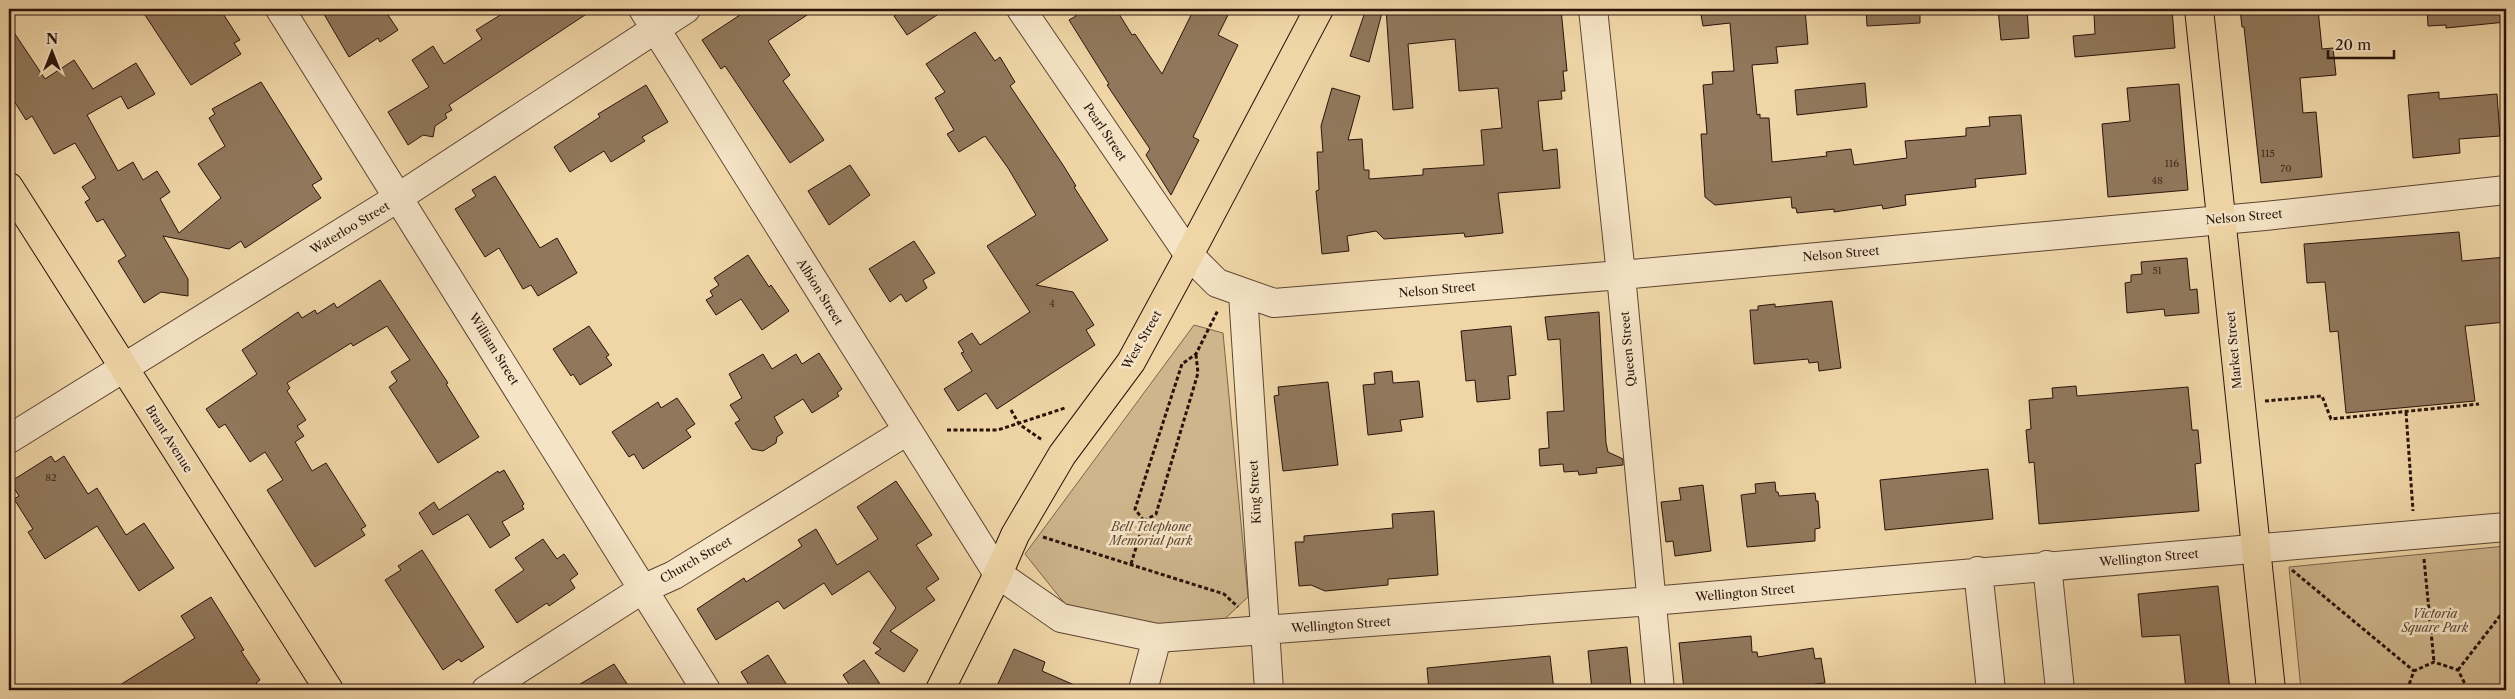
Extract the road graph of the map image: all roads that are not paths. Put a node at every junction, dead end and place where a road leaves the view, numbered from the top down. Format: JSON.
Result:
{"nodes":[{"id":1,"x":280,"y":9,"type":"edge"},
{"id":2,"x":686,"y":9,"type":"edge"},
{"id":3,"x":1021,"y":9,"type":"edge"},
{"id":4,"x":1319,"y":9,"type":"edge"},
{"id":5,"x":1593,"y":9,"type":"edge"},
{"id":6,"x":2199,"y":9,"type":"edge"},
{"id":7,"x":649,"y":18,"type":"edge"},
{"id":8,"x":9,"y":187,"type":"edge"},
{"id":9,"x":2506,"y":190,"type":"edge"},
{"id":10,"x":399,"y":197,"type":"junction"},
{"id":11,"x":2223,"y":219,"type":"junction"},
{"id":12,"x":1189,"y":256,"type":"junction"},
{"id":13,"x":1621,"y":275,"type":"junction"},
{"id":14,"x":1235,"y":291,"type":"junction"},
{"id":15,"x":124,"y":368,"type":"junction"},
{"id":16,"x":907,"y":431,"type":"junction"},
{"id":17,"x":9,"y":439,"type":"edge"},
{"id":18,"x":2506,"y":526,"type":"edge"},
{"id":19,"x":2256,"y":549,"type":"junction"},
{"id":20,"x":2047,"y":566,"type":"junction"},
{"id":21,"x":1978,"y":571,"type":"junction"},
{"id":22,"x":998,"y":574,"type":"junction"},
{"id":23,"x":643,"y":589,"type":"junction"},
{"id":24,"x":1652,"y":601,"type":"junction"},
{"id":25,"x":1263,"y":631,"type":"junction"},
{"id":26,"x":1157,"y":638,"type":"junction"},
{"id":27,"x":329,"y":690,"type":"edge"},
{"id":28,"x":486,"y":690,"type":"edge"},
{"id":29,"x":706,"y":690,"type":"edge"},
{"id":30,"x":940,"y":690,"type":"edge"},
{"id":31,"x":1143,"y":690,"type":"edge"},
{"id":32,"x":1269,"y":690,"type":"edge"},
{"id":33,"x":1660,"y":690,"type":"edge"},
{"id":34,"x":1991,"y":690,"type":"edge"},
{"id":35,"x":2060,"y":690,"type":"edge"},
{"id":36,"x":2271,"y":690,"type":"edge"}],
"edges":[{"from":1,"to":10,"type":"street","name":"William Street"},
{"from":2,"to":7,"type":"street","name":"Waterloo Street"},
{"from":3,"to":12,"type":"street","name":"Pearl Street"},
{"from":4,"to":12,"type":"main road","name":"West Street"},
{"from":5,"to":13,"type":"street","name":"Queen Street"},
{"from":6,"to":11,"type":"main road","name":"Market Street"},
{"from":7,"to":10,"type":"street","name":"Waterloo Street"},
{"from":7,"to":16,"type":"street","name":"Albion Street"},
{"from":8,"to":15,"type":"main road","name":"Brant Avenue"},
{"from":9,"to":11,"type":"street","name":"Nelson Street"},
{"from":10,"to":15,"type":"street","name":"Waterloo Street"},
{"from":10,"to":23,"type":"street","name":"William Street"},
{"from":11,"to":13,"type":"street","name":"Nelson Street"},
{"from":11,"to":19,"type":"main road","name":"Market Street"},
{"from":12,"to":14,"type":"street","name":"Nelson Street"},
{"from":12,"to":22,"type":"main road","name":"West Street"},
{"from":13,"to":14,"type":"street","name":"Nelson Street"},
{"from":13,"to":24,"type":"street","name":"Queen Street"},
{"from":14,"to":25,"type":"street","name":"King Street"},
{"from":15,"to":17,"type":"street","name":"Waterloo Street"},
{"from":15,"to":27,"type":"main road","name":"Brant Avenue"},
{"from":16,"to":22,"type":"street","name":"Albion Street"},
{"from":16,"to":23,"type":"street","name":"Church Street"},
{"from":18,"to":19,"type":"street","name":"Wellington Street"},
{"from":19,"to":20,"type":"street","name":"Wellington Street"},
{"from":19,"to":36,"type":"main road","name":"Market Street"},
{"from":20,"to":21,"type":"street","name":"Wellington Street"},
{"from":20,"to":35,"type":"street"},
{"from":21,"to":24,"type":"street","name":"Wellington Street"},
{"from":21,"to":34,"type":"street"},
{"from":22,"to":26,"type":"street","name":"Wellington Street"},
{"from":22,"to":30,"type":"main road","name":"West Street"},
{"from":23,"to":28,"type":"street","name":"Church Street"},
{"from":23,"to":29,"type":"street","name":"William Street"},
{"from":24,"to":25,"type":"street","name":"Wellington Street"},
{"from":24,"to":33,"type":"street","name":"Queen Street"},
{"from":25,"to":26,"type":"street","name":"Wellington Street"},
{"from":25,"to":32,"type":"street","name":"King Street"},
{"from":26,"to":31,"type":"street"}]}
